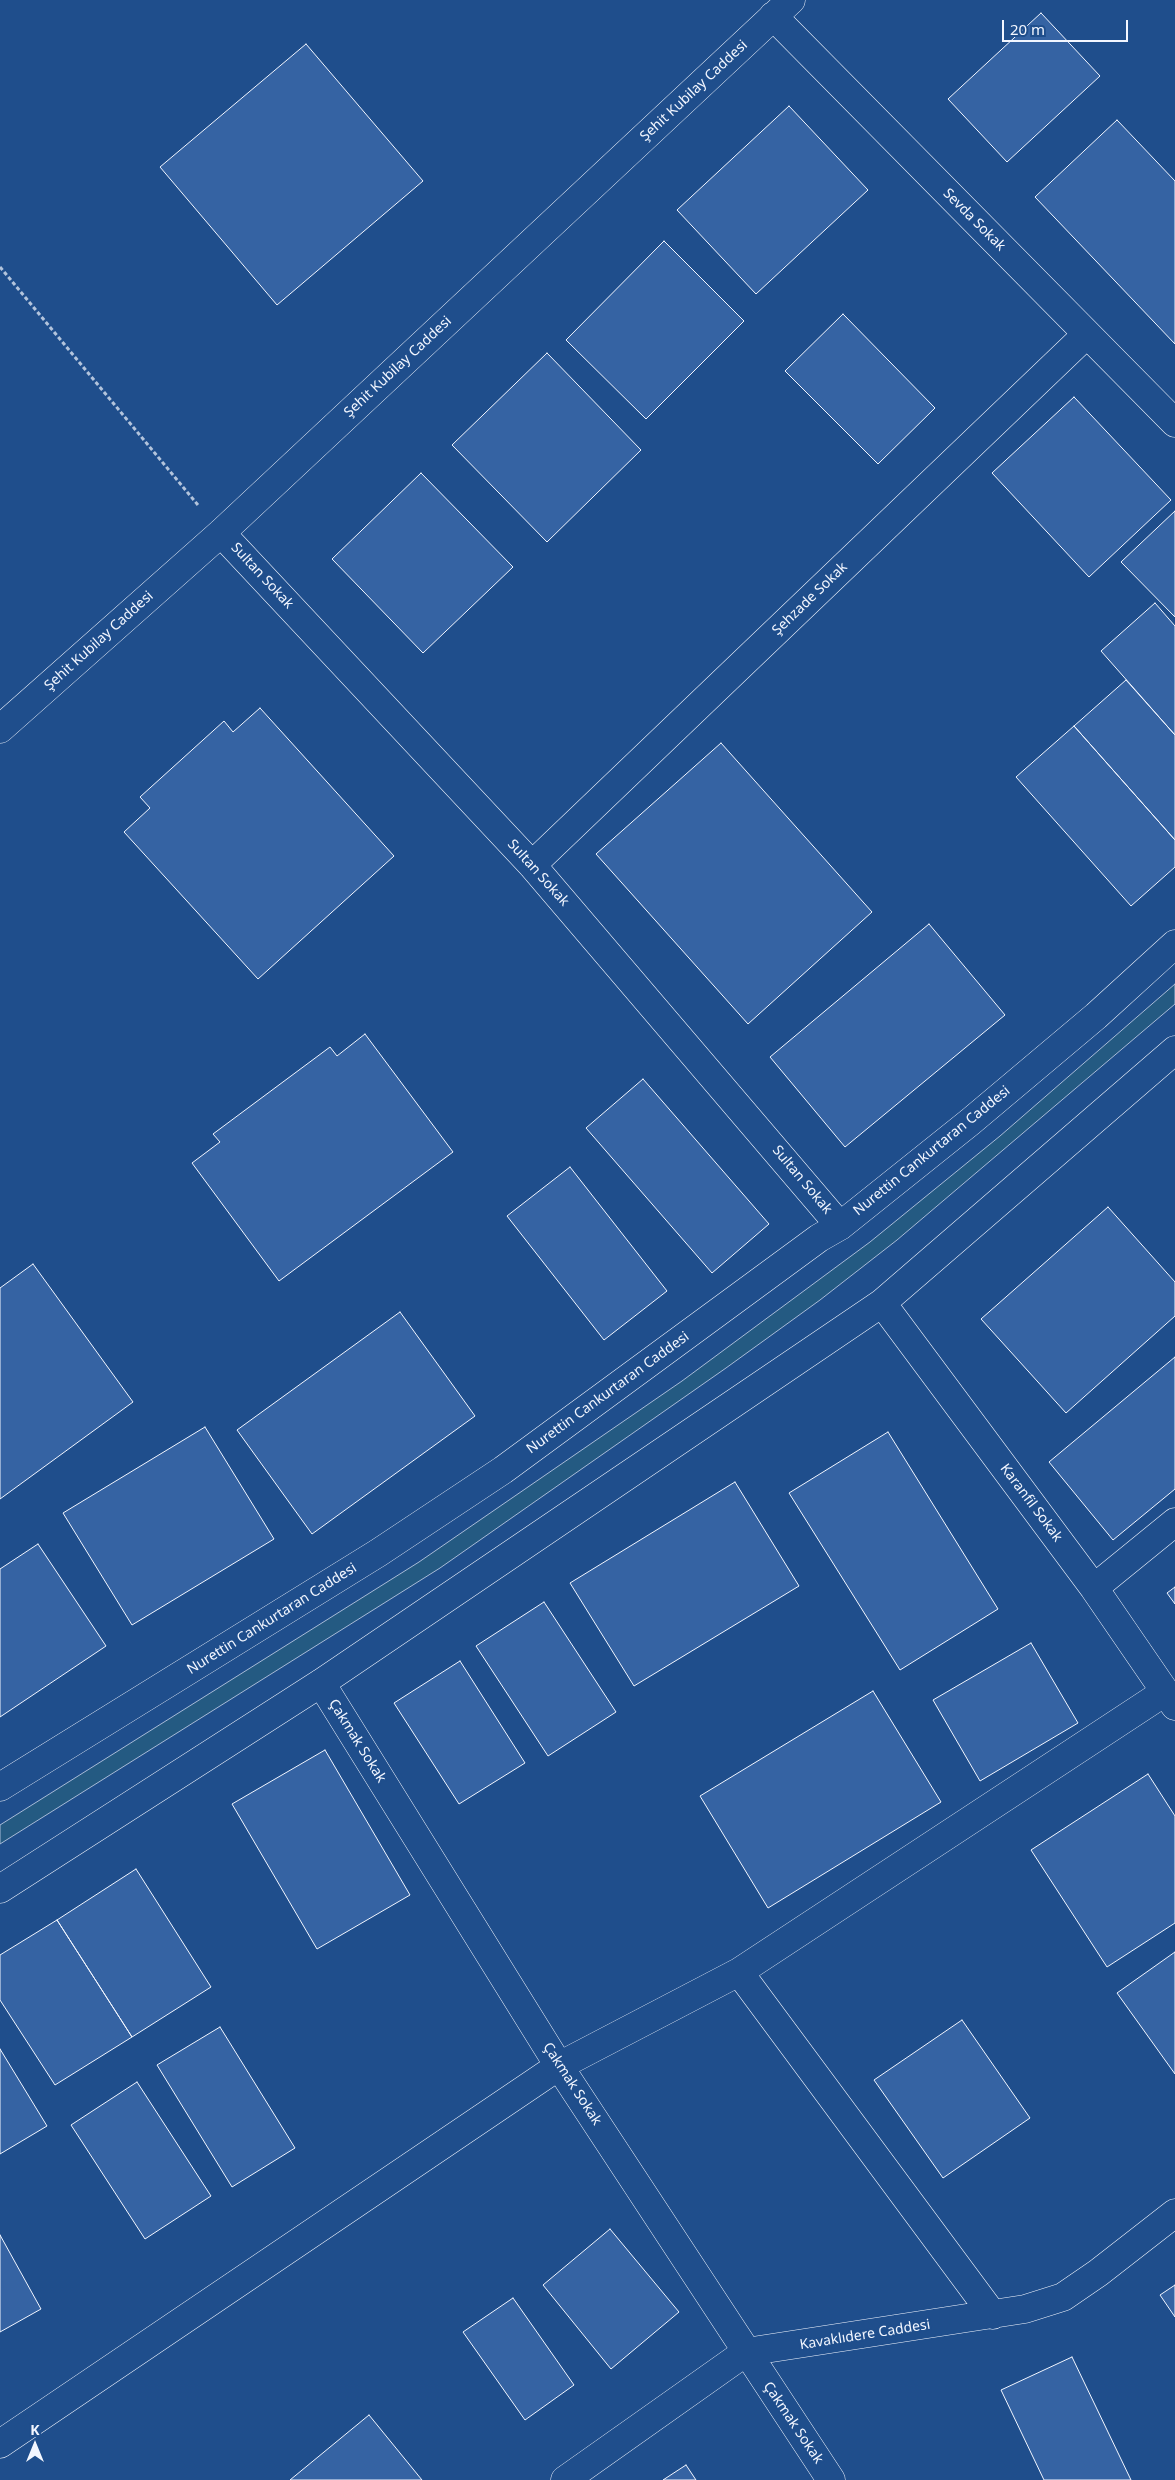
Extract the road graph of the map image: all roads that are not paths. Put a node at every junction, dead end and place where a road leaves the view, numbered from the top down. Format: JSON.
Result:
{"nodes":[{"id":1,"x":782,"y":8,"type":"edge"},
{"id":2,"x":1087,"y":334,"type":"junction"},
{"id":3,"x":1175,"y":423,"type":"edge"},
{"id":4,"x":221,"y":533,"type":"junction"},
{"id":5,"x":0,"y":729,"type":"edge"},
{"id":6,"x":532,"y":865,"type":"junction"},
{"id":7,"x":1175,"y":944,"type":"edge"},
{"id":8,"x":1175,"y":1050,"type":"edge"},
{"id":9,"x":840,"y":1226,"type":"junction"},
{"id":10,"x":882,"y":1302,"type":"junction"},
{"id":11,"x":1175,"y":1522,"type":"edge"},
{"id":12,"x":1094,"y":1588,"type":"junction"},
{"id":13,"x":322,"y":1683,"type":"junction"},
{"id":14,"x":1170,"y":1699,"type":"edge"},
{"id":15,"x":0,"y":1786,"type":"edge"},
{"id":16,"x":0,"y":1889,"type":"edge"},
{"id":17,"x":740,"y":1972,"type":"junction"},
{"id":18,"x":559,"y":2066,"type":"junction"},
{"id":19,"x":1175,"y":2213,"type":"edge"},
{"id":20,"x":993,"y":2315,"type":"junction"},
{"id":21,"x":746,"y":2352,"type":"junction"},
{"id":22,"x":0,"y":2444,"type":"edge"},
{"id":23,"x":565,"y":2480,"type":"edge"},
{"id":24,"x":832,"y":2480,"type":"edge"}],
"edges":[{"from":1,"to":2,"type":"street","name":"Sevda Sokak"},
{"from":1,"to":4,"type":"street","name":"Şehit Kubilay Caddesi"},
{"from":2,"to":3,"type":"street","name":"Sevda Sokak"},
{"from":2,"to":6,"type":"street","name":"Şehzade Sokak"},
{"from":4,"to":5,"type":"street","name":"Şehit Kubilay Caddesi"},
{"from":4,"to":6,"type":"street","name":"Sultan Sokak"},
{"from":6,"to":9,"type":"street","name":"Sultan Sokak"},
{"from":7,"to":9,"type":"street","name":"Nurettin Cankurtaran Caddesi"},
{"from":8,"to":10,"type":"street"},
{"from":9,"to":15,"type":"street","name":"Nurettin Cankurtaran Caddesi"},
{"from":10,"to":12,"type":"street","name":"Karanfil Sokak"},
{"from":10,"to":13,"type":"street"},
{"from":11,"to":12,"type":"street"},
{"from":12,"to":14,"type":"street","name":"Karanfil Sokak"},
{"from":13,"to":16,"type":"street"},
{"from":13,"to":18,"type":"street","name":"Çakmak Sokak"},
{"from":14,"to":17,"type":"street"},
{"from":17,"to":18,"type":"street"},
{"from":17,"to":20,"type":"street"},
{"from":18,"to":21,"type":"street","name":"Çakmak Sokak"},
{"from":18,"to":22,"type":"street"},
{"from":19,"to":20,"type":"street","name":"Kavaklıdere Caddesi"},
{"from":20,"to":21,"type":"street","name":"Kavaklıdere Caddesi"},
{"from":21,"to":23,"type":"street","name":"Kavaklıdere Caddesi"},
{"from":21,"to":24,"type":"street","name":"Çakmak Sokak"}]}
